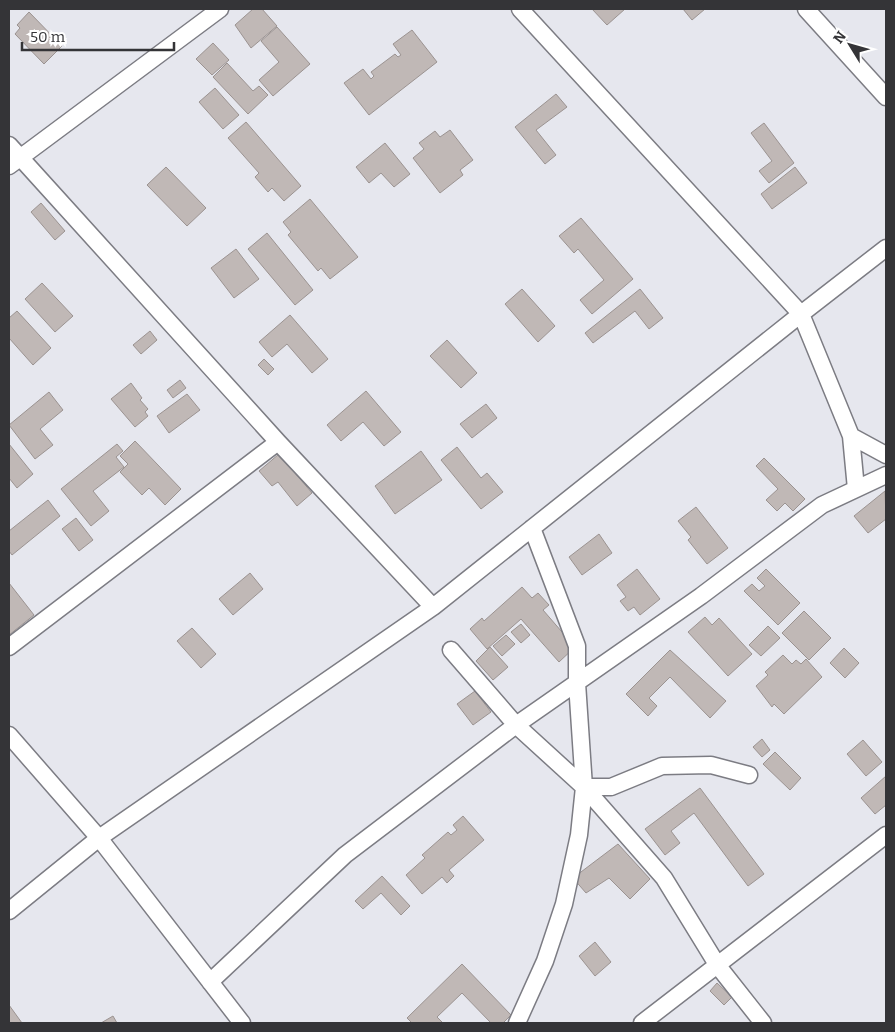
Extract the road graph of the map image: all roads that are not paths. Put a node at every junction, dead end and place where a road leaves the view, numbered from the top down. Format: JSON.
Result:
{"nodes":[{"id":1,"x":220,"y":9,"type":"edge"},
{"id":2,"x":520,"y":9,"type":"edge"},
{"id":3,"x":806,"y":9,"type":"edge"},
{"id":4,"x":886,"y":97,"type":"edge"},
{"id":5,"x":12,"y":156,"type":"edge"},
{"id":6,"x":886,"y":248,"type":"edge"},
{"id":7,"x":801,"y":314,"type":"junction"},
{"id":8,"x":852,"y":436,"type":"junction"},
{"id":9,"x":278,"y":442,"type":"junction"},
{"id":10,"x":886,"y":455,"type":"edge"},
{"id":11,"x":886,"y":474,"type":"edge"},
{"id":12,"x":856,"y":489,"type":"junction"},
{"id":13,"x":532,"y":528,"type":"junction"},
{"id":14,"x":433,"y":607,"type":"junction"},
{"id":15,"x":9,"y":647,"type":"edge"},
{"id":16,"x":451,"y":650,"type":"dead end"},
{"id":17,"x":577,"y":683,"type":"junction"},
{"id":18,"x":516,"y":725,"type":"junction"},
{"id":19,"x":9,"y":735,"type":"edge"},
{"id":20,"x":749,"y":775,"type":"dead end"},
{"id":21,"x":584,"y":787,"type":"junction"},
{"id":22,"x":886,"y":835,"type":"edge"},
{"id":23,"x":99,"y":838,"type":"junction"},
{"id":24,"x":9,"y":911,"type":"edge"},
{"id":25,"x":718,"y":966,"type":"junction"},
{"id":26,"x":210,"y":982,"type":"junction"},
{"id":27,"x":242,"y":1023,"type":"edge"},
{"id":28,"x":517,"y":1023,"type":"edge"},
{"id":29,"x":642,"y":1023,"type":"edge"},
{"id":30,"x":763,"y":1023,"type":"edge"}],
"edges":[{"from":1,"to":5,"type":"street"},
{"from":2,"to":7,"type":"street"},
{"from":3,"to":4,"type":"street"},
{"from":5,"to":9,"type":"street"},
{"from":6,"to":7,"type":"street"},
{"from":7,"to":8,"type":"street"},
{"from":7,"to":13,"type":"street"},
{"from":8,"to":10,"type":"street"},
{"from":8,"to":12,"type":"street"},
{"from":9,"to":14,"type":"street"},
{"from":9,"to":15,"type":"street"},
{"from":11,"to":12,"type":"street"},
{"from":12,"to":17,"type":"street"},
{"from":13,"to":14,"type":"street"},
{"from":13,"to":17,"type":"street"},
{"from":14,"to":23,"type":"street"},
{"from":16,"to":18,"type":"street"},
{"from":17,"to":18,"type":"street"},
{"from":17,"to":21,"type":"street"},
{"from":18,"to":21,"type":"street"},
{"from":18,"to":26,"type":"street"},
{"from":19,"to":23,"type":"street"},
{"from":20,"to":21,"type":"street"},
{"from":21,"to":25,"type":"street"},
{"from":21,"to":28,"type":"street"},
{"from":22,"to":25,"type":"street"},
{"from":23,"to":24,"type":"street"},
{"from":23,"to":26,"type":"street"},
{"from":25,"to":29,"type":"street"},
{"from":25,"to":30,"type":"street"},
{"from":26,"to":27,"type":"street"}]}
